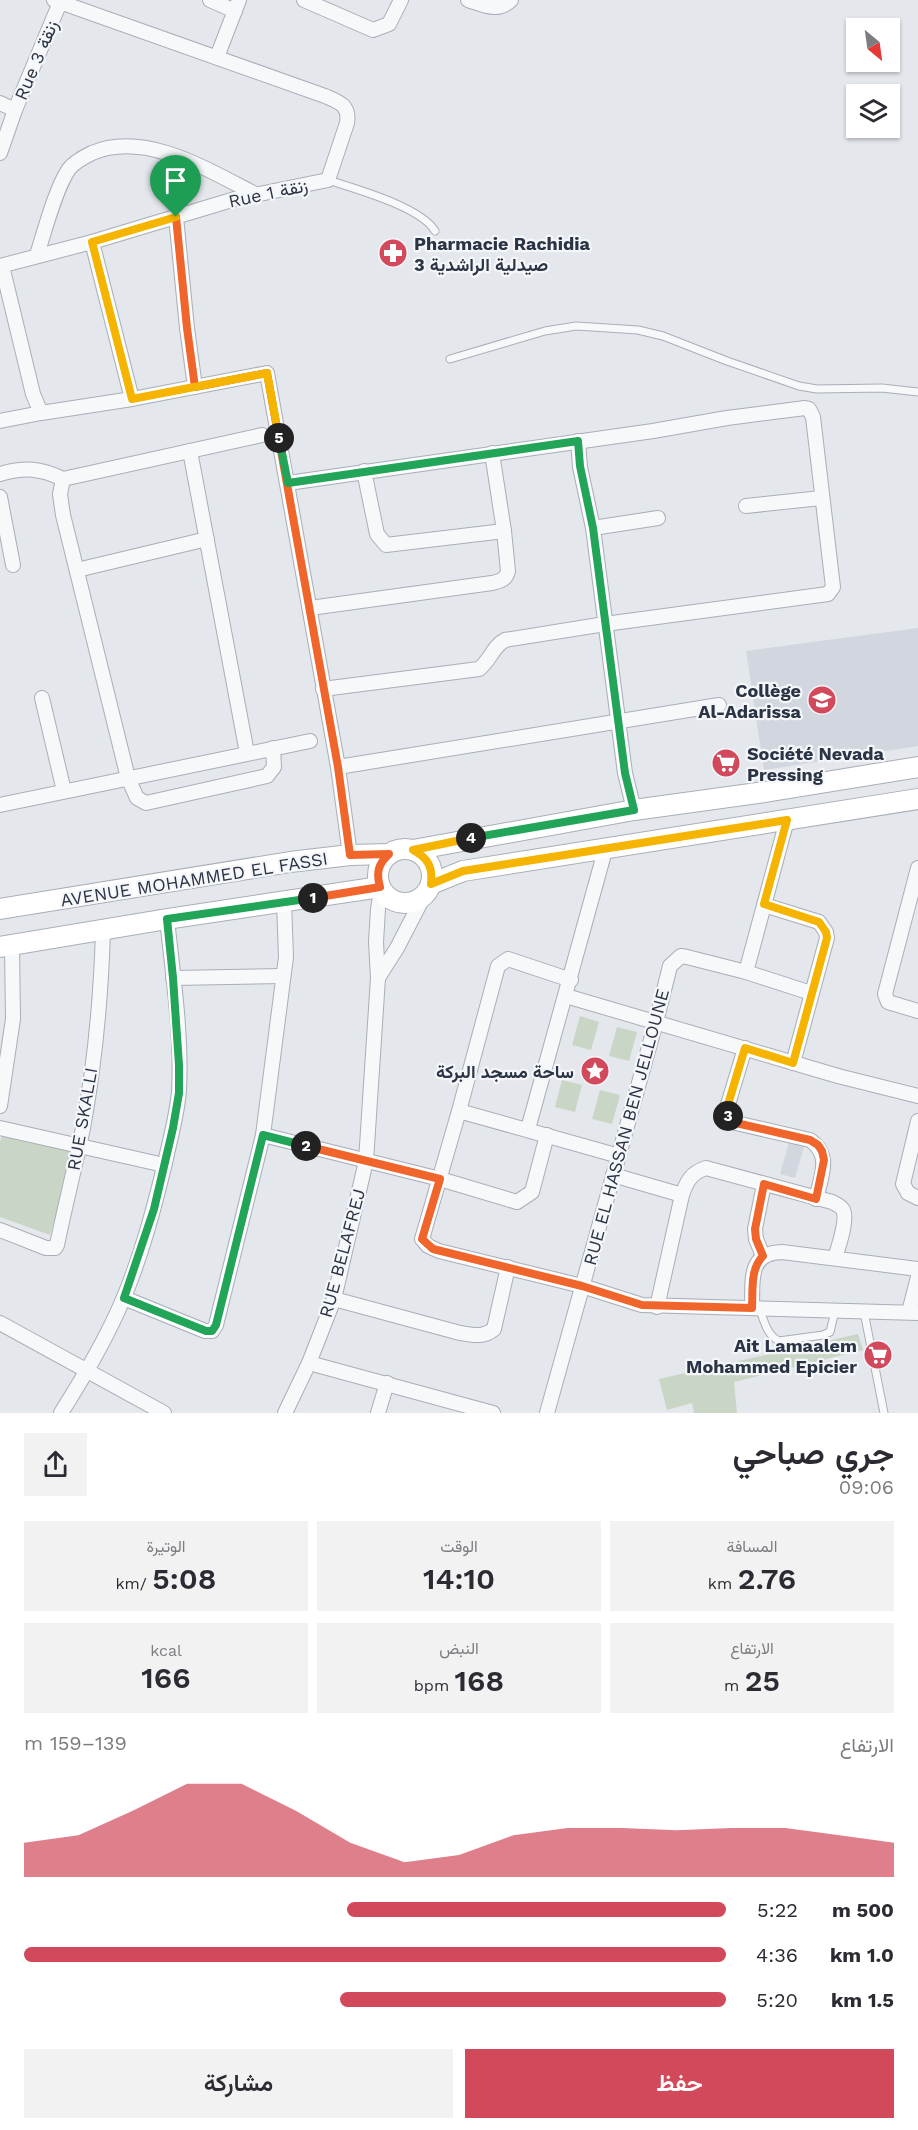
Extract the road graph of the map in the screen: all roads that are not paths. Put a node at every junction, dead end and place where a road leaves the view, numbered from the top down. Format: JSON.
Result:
{"nodes":[{"id":1,"x":210,"y":0,"type":"edge"},
{"id":2,"x":304,"y":0,"type":"edge"},
{"id":3,"x":401,"y":0,"type":"edge"},
{"id":4,"x":468,"y":0,"type":"edge"},
{"id":5,"x":511,"y":0,"type":"edge"},
{"id":6,"x":58,"y":1,"type":"edge"},
{"id":7,"x":489,"y":4,"type":"edge"},
{"id":8,"x":237,"y":5,"type":"edge"},
{"id":9,"x":217,"y":57,"type":"junction"},
{"id":10,"x":0,"y":103,"type":"edge"},
{"id":11,"x":15,"y":110,"type":"junction"},
{"id":12,"x":0,"y":153,"type":"edge"},
{"id":13,"x":328,"y":180,"type":"junction"},
{"id":14,"x":257,"y":195,"type":"junction"},
{"id":15,"x":176,"y":217,"type":"junction"},
{"id":16,"x":435,"y":231,"type":"dead end"},
{"id":17,"x":92,"y":242,"type":"junction"},
{"id":18,"x":37,"y":255,"type":"junction"},
{"id":19,"x":1,"y":266,"type":"edge"},
{"id":20,"x":450,"y":359,"type":"dead end"},
{"id":21,"x":195,"y":387,"type":"junction"},
{"id":22,"x":918,"y":392,"type":"edge"},
{"id":23,"x":132,"y":399,"type":"junction"},
{"id":24,"x":47,"y":412,"type":"junction"},
{"id":25,"x":0,"y":421,"type":"edge"},
{"id":26,"x":262,"y":435,"type":"dead end"},
{"id":27,"x":578,"y":441,"type":"junction"},
{"id":28,"x":190,"y":451,"type":"junction"},
{"id":29,"x":492,"y":453,"type":"junction"},
{"id":30,"x":364,"y":471,"type":"junction"},
{"id":31,"x":0,"y":474,"type":"edge"},
{"id":32,"x":63,"y":479,"type":"junction"},
{"id":33,"x":288,"y":483,"type":"junction"},
{"id":34,"x":0,"y":497,"type":"edge"},
{"id":35,"x":821,"y":498,"type":"junction"},
{"id":36,"x":746,"y":506,"type":"dead end"},
{"id":37,"x":658,"y":519,"type":"dead end"},
{"id":38,"x":593,"y":528,"type":"junction"},
{"id":39,"x":504,"y":531,"type":"junction"},
{"id":40,"x":207,"y":539,"type":"junction"},
{"id":41,"x":13,"y":565,"type":"dead end"},
{"id":42,"x":77,"y":570,"type":"junction"},
{"id":43,"x":310,"y":608,"type":"junction"},
{"id":44,"x":605,"y":624,"type":"junction"},
{"id":45,"x":323,"y":689,"type":"junction"},
{"id":46,"x":42,"y":698,"type":"dead end"},
{"id":47,"x":719,"y":705,"type":"dead end"},
{"id":48,"x":618,"y":720,"type":"junction"},
{"id":49,"x":310,"y":741,"type":"dead end"},
{"id":50,"x":273,"y":748,"type":"junction"},
{"id":51,"x":247,"y":753,"type":"junction"},
{"id":52,"x":338,"y":767,"type":"junction"},
{"id":53,"x":918,"y":767,"type":"edge"},
{"id":54,"x":128,"y":778,"type":"junction"},
{"id":55,"x":64,"y":791,"type":"junction"},
{"id":56,"x":918,"y":799,"type":"edge"},
{"id":57,"x":0,"y":805,"type":"edge"},
{"id":58,"x":634,"y":810,"type":"junction"},
{"id":59,"x":787,"y":820,"type":"junction"},
{"id":60,"x":606,"y":847,"type":"junction"},
{"id":61,"x":413,"y":850,"type":"junction"},
{"id":62,"x":389,"y":854,"type":"junction"},
{"id":63,"x":350,"y":855,"type":"junction"},
{"id":64,"x":918,"y":868,"type":"edge"},
{"id":65,"x":429,"y":888,"type":"junction"},
{"id":66,"x":381,"y":889,"type":"junction"},
{"id":67,"x":284,"y":902,"type":"junction"},
{"id":68,"x":764,"y":904,"type":"junction"},
{"id":69,"x":0,"y":909,"type":"edge"},
{"id":70,"x":167,"y":919,"type":"junction"},
{"id":71,"x":103,"y":931,"type":"junction"},
{"id":72,"x":6,"y":946,"type":"edge"},
{"id":73,"x":746,"y":972,"type":"junction"},
{"id":74,"x":283,"y":976,"type":"junction"},
{"id":75,"x":173,"y":978,"type":"junction"},
{"id":76,"x":378,"y":978,"type":"junction"},
{"id":77,"x":571,"y":980,"type":"junction"},
{"id":78,"x":811,"y":993,"type":"junction"},
{"id":79,"x":566,"y":996,"type":"junction"},
{"id":80,"x":918,"y":1011,"type":"edge"},
{"id":81,"x":656,"y":1023,"type":"junction"},
{"id":82,"x":745,"y":1048,"type":"junction"},
{"id":83,"x":793,"y":1063,"type":"junction"},
{"id":84,"x":918,"y":1096,"type":"edge"},
{"id":85,"x":0,"y":1106,"type":"edge"},
{"id":86,"x":459,"y":1111,"type":"junction"},
{"id":87,"x":918,"y":1121,"type":"edge"},
{"id":88,"x":0,"y":1128,"type":"edge"},
{"id":89,"x":528,"y":1130,"type":"junction"},
{"id":90,"x":263,"y":1135,"type":"junction"},
{"id":91,"x":547,"y":1135,"type":"junction"},
{"id":92,"x":79,"y":1145,"type":"junction"},
{"id":93,"x":619,"y":1156,"type":"junction"},
{"id":94,"x":366,"y":1161,"type":"junction"},
{"id":95,"x":164,"y":1165,"type":"junction"},
{"id":96,"x":613,"y":1175,"type":"junction"},
{"id":97,"x":440,"y":1179,"type":"junction"},
{"id":98,"x":764,"y":1184,"type":"junction"},
{"id":99,"x":682,"y":1195,"type":"junction"},
{"id":100,"x":918,"y":1198,"type":"edge"},
{"id":101,"x":816,"y":1199,"type":"junction"},
{"id":102,"x":0,"y":1230,"type":"edge"},
{"id":103,"x":763,"y":1256,"type":"junction"},
{"id":104,"x":835,"y":1258,"type":"junction"},
{"id":105,"x":508,"y":1267,"type":"junction"},
{"id":106,"x":918,"y":1269,"type":"edge"},
{"id":107,"x":918,"y":1277,"type":"edge"},
{"id":108,"x":582,"y":1286,"type":"junction"},
{"id":109,"x":124,"y":1298,"type":"junction"},
{"id":110,"x":334,"y":1299,"type":"junction"},
{"id":111,"x":657,"y":1306,"type":"junction"},
{"id":112,"x":756,"y":1308,"type":"junction"},
{"id":113,"x":835,"y":1311,"type":"junction"},
{"id":114,"x":864,"y":1312,"type":"junction"},
{"id":115,"x":914,"y":1313,"type":"edge"},
{"id":116,"x":0,"y":1323,"type":"edge"},
{"id":117,"x":309,"y":1364,"type":"junction"},
{"id":118,"x":88,"y":1370,"type":"junction"},
{"id":119,"x":387,"y":1383,"type":"junction"},
{"id":120,"x":61,"y":1413,"type":"edge"},
{"id":121,"x":164,"y":1413,"type":"edge"},
{"id":122,"x":285,"y":1413,"type":"edge"},
{"id":123,"x":378,"y":1413,"type":"edge"},
{"id":124,"x":493,"y":1413,"type":"edge"},
{"id":125,"x":547,"y":1413,"type":"edge"},
{"id":126,"x":884,"y":1413,"type":"edge"}],
"edges":[{"from":1,"to":8,"type":"street"},
{"from":2,"to":3,"type":"street"},
{"from":4,"to":7,"type":"street"},
{"from":5,"to":7,"type":"street"},
{"from":6,"to":9,"type":"street"},
{"from":6,"to":11,"type":"street","name":"Rue 3 زنقة"},
{"from":8,"to":9,"type":"street"},
{"from":9,"to":13,"type":"street"},
{"from":10,"to":11,"type":"street"},
{"from":11,"to":12,"type":"street","name":"Rue 3 زنقة"},
{"from":13,"to":14,"type":"street","name":"Rue 1 زنقة"},
{"from":13,"to":16,"type":"lane"},
{"from":14,"to":15,"type":"street","name":"Rue 1 زنقة"},
{"from":14,"to":18,"type":"street"},
{"from":15,"to":17,"type":"street","name":"Rue 1 زنقة"},
{"from":15,"to":21,"type":"street"},
{"from":17,"to":18,"type":"street","name":"Rue 1 زنقة"},
{"from":17,"to":23,"type":"street"},
{"from":18,"to":19,"type":"street","name":"Rue 1 زنقة"},
{"from":19,"to":24,"type":"street"},
{"from":20,"to":22,"type":"lane"},
{"from":21,"to":23,"type":"street"},
{"from":21,"to":33,"type":"street"},
{"from":23,"to":24,"type":"street"},
{"from":24,"to":25,"type":"street"},
{"from":26,"to":28,"type":"street"},
{"from":27,"to":29,"type":"street"},
{"from":27,"to":35,"type":"street"},
{"from":27,"to":38,"type":"street"},
{"from":28,"to":32,"type":"street"},
{"from":28,"to":40,"type":"street"},
{"from":29,"to":30,"type":"street"},
{"from":29,"to":39,"type":"street"},
{"from":30,"to":33,"type":"street"},
{"from":30,"to":39,"type":"street"},
{"from":31,"to":32,"type":"street"},
{"from":32,"to":42,"type":"street"},
{"from":33,"to":43,"type":"street"},
{"from":34,"to":41,"type":"street"},
{"from":35,"to":36,"type":"street"},
{"from":35,"to":44,"type":"street"},
{"from":37,"to":38,"type":"street"},
{"from":38,"to":44,"type":"street"},
{"from":39,"to":43,"type":"street"},
{"from":40,"to":42,"type":"street"},
{"from":40,"to":51,"type":"street"},
{"from":42,"to":54,"type":"street"},
{"from":43,"to":45,"type":"street"},
{"from":44,"to":45,"type":"street"},
{"from":44,"to":48,"type":"street"},
{"from":45,"to":52,"type":"street"},
{"from":46,"to":55,"type":"street"},
{"from":47,"to":48,"type":"street"},
{"from":48,"to":52,"type":"street"},
{"from":48,"to":58,"type":"street"},
{"from":49,"to":50,"type":"street"},
{"from":50,"to":51,"type":"street"},
{"from":50,"to":54,"type":"street"},
{"from":51,"to":54,"type":"street"},
{"from":52,"to":63,"type":"street"},
{"from":53,"to":58,"type":"main road","name":"AVENUE MOHAMMED EL FASSI"},
{"from":54,"to":55,"type":"street"},
{"from":55,"to":57,"type":"street"},
{"from":56,"to":59,"type":"main road"},
{"from":58,"to":61,"type":"main road","name":"AVENUE MOHAMMED EL FASSI"},
{"from":59,"to":60,"type":"main road"},
{"from":59,"to":68,"type":"street"},
{"from":60,"to":65,"type":"main road"},
{"from":60,"to":77,"type":"street"},
{"from":61,"to":62,"type":"main road","name":"AVENUE MOHAMMED EL FASSI"},
{"from":61,"to":65,"type":"main road"},
{"from":62,"to":63,"type":"main road","name":"AVENUE MOHAMMED EL FASSI"},
{"from":62,"to":66,"type":"main road"},
{"from":63,"to":69,"type":"main road","name":"AVENUE MOHAMMED EL FASSI"},
{"from":64,"to":80,"type":"street"},
{"from":65,"to":66,"type":"main road"},
{"from":65,"to":76,"type":"street","name":"RUE BELAFREJ"},
{"from":66,"to":67,"type":"main road","name":"AVENUE MOHAMMED EL FASSI"},
{"from":66,"to":76,"type":"street","name":"RUE BELAFREJ"},
{"from":67,"to":70,"type":"main road","name":"AVENUE MOHAMMED EL FASSI"},
{"from":67,"to":74,"type":"street"},
{"from":68,"to":73,"type":"street"},
{"from":68,"to":78,"type":"street"},
{"from":70,"to":71,"type":"main road","name":"AVENUE MOHAMMED EL FASSI"},
{"from":70,"to":75,"type":"street"},
{"from":71,"to":72,"type":"main road","name":"AVENUE MOHAMMED EL FASSI"},
{"from":71,"to":92,"type":"street","name":"RUE SKALLI"},
{"from":72,"to":85,"type":"street"},
{"from":73,"to":78,"type":"street"},
{"from":73,"to":81,"type":"street","name":"RUE EL HASSAN BEN JELLOUNE"},
{"from":74,"to":75,"type":"street"},
{"from":74,"to":90,"type":"street"},
{"from":75,"to":95,"type":"street"},
{"from":76,"to":94,"type":"street","name":"RUE BELAFREJ"},
{"from":77,"to":79,"type":"street"},
{"from":77,"to":86,"type":"street"},
{"from":78,"to":83,"type":"street"},
{"from":79,"to":81,"type":"street"},
{"from":79,"to":89,"type":"street"},
{"from":81,"to":82,"type":"street"},
{"from":81,"to":93,"type":"street","name":"RUE EL HASSAN BEN JELLOUNE"},
{"from":82,"to":83,"type":"street"},
{"from":82,"to":101,"type":"street"},
{"from":83,"to":84,"type":"street"},
{"from":86,"to":89,"type":"street"},
{"from":86,"to":97,"type":"street"},
{"from":87,"to":100,"type":"street"},
{"from":88,"to":92,"type":"street"},
{"from":89,"to":91,"type":"street"},
{"from":90,"to":94,"type":"street"},
{"from":90,"to":109,"type":"street"},
{"from":91,"to":93,"type":"street"},
{"from":91,"to":97,"type":"street"},
{"from":92,"to":95,"type":"street"},
{"from":92,"to":102,"type":"street","name":"RUE SKALLI"},
{"from":93,"to":96,"type":"street","name":"RUE EL HASSAN BEN JELLOUNE"},
{"from":94,"to":97,"type":"street"},
{"from":94,"to":110,"type":"street","name":"RUE BELAFREJ"},
{"from":95,"to":109,"type":"street"},
{"from":96,"to":99,"type":"street"},
{"from":96,"to":108,"type":"street","name":"RUE EL HASSAN BEN JELLOUNE"},
{"from":97,"to":105,"type":"street"},
{"from":98,"to":99,"type":"street"},
{"from":98,"to":101,"type":"street"},
{"from":98,"to":103,"type":"street"},
{"from":99,"to":111,"type":"street"},
{"from":101,"to":104,"type":"street"},
{"from":103,"to":104,"type":"street"},
{"from":103,"to":112,"type":"street"},
{"from":104,"to":106,"type":"street"},
{"from":105,"to":108,"type":"street"},
{"from":105,"to":110,"type":"street"},
{"from":107,"to":115,"type":"street"},
{"from":108,"to":111,"type":"street"},
{"from":108,"to":125,"type":"street","name":"RUE EL HASSAN BEN JELLOUNE"},
{"from":109,"to":118,"type":"street"},
{"from":110,"to":117,"type":"street","name":"RUE BELAFREJ"},
{"from":111,"to":112,"type":"street"},
{"from":112,"to":113,"type":"street"},
{"from":112,"to":113,"type":"lane"},
{"from":113,"to":114,"type":"street"},
{"from":114,"to":115,"type":"street"},
{"from":114,"to":126,"type":"lane"},
{"from":116,"to":118,"type":"street"},
{"from":117,"to":119,"type":"street"},
{"from":117,"to":122,"type":"street","name":"RUE BELAFREJ"},
{"from":118,"to":120,"type":"street"},
{"from":118,"to":121,"type":"street"},
{"from":119,"to":123,"type":"street"},
{"from":119,"to":124,"type":"street"}]}
